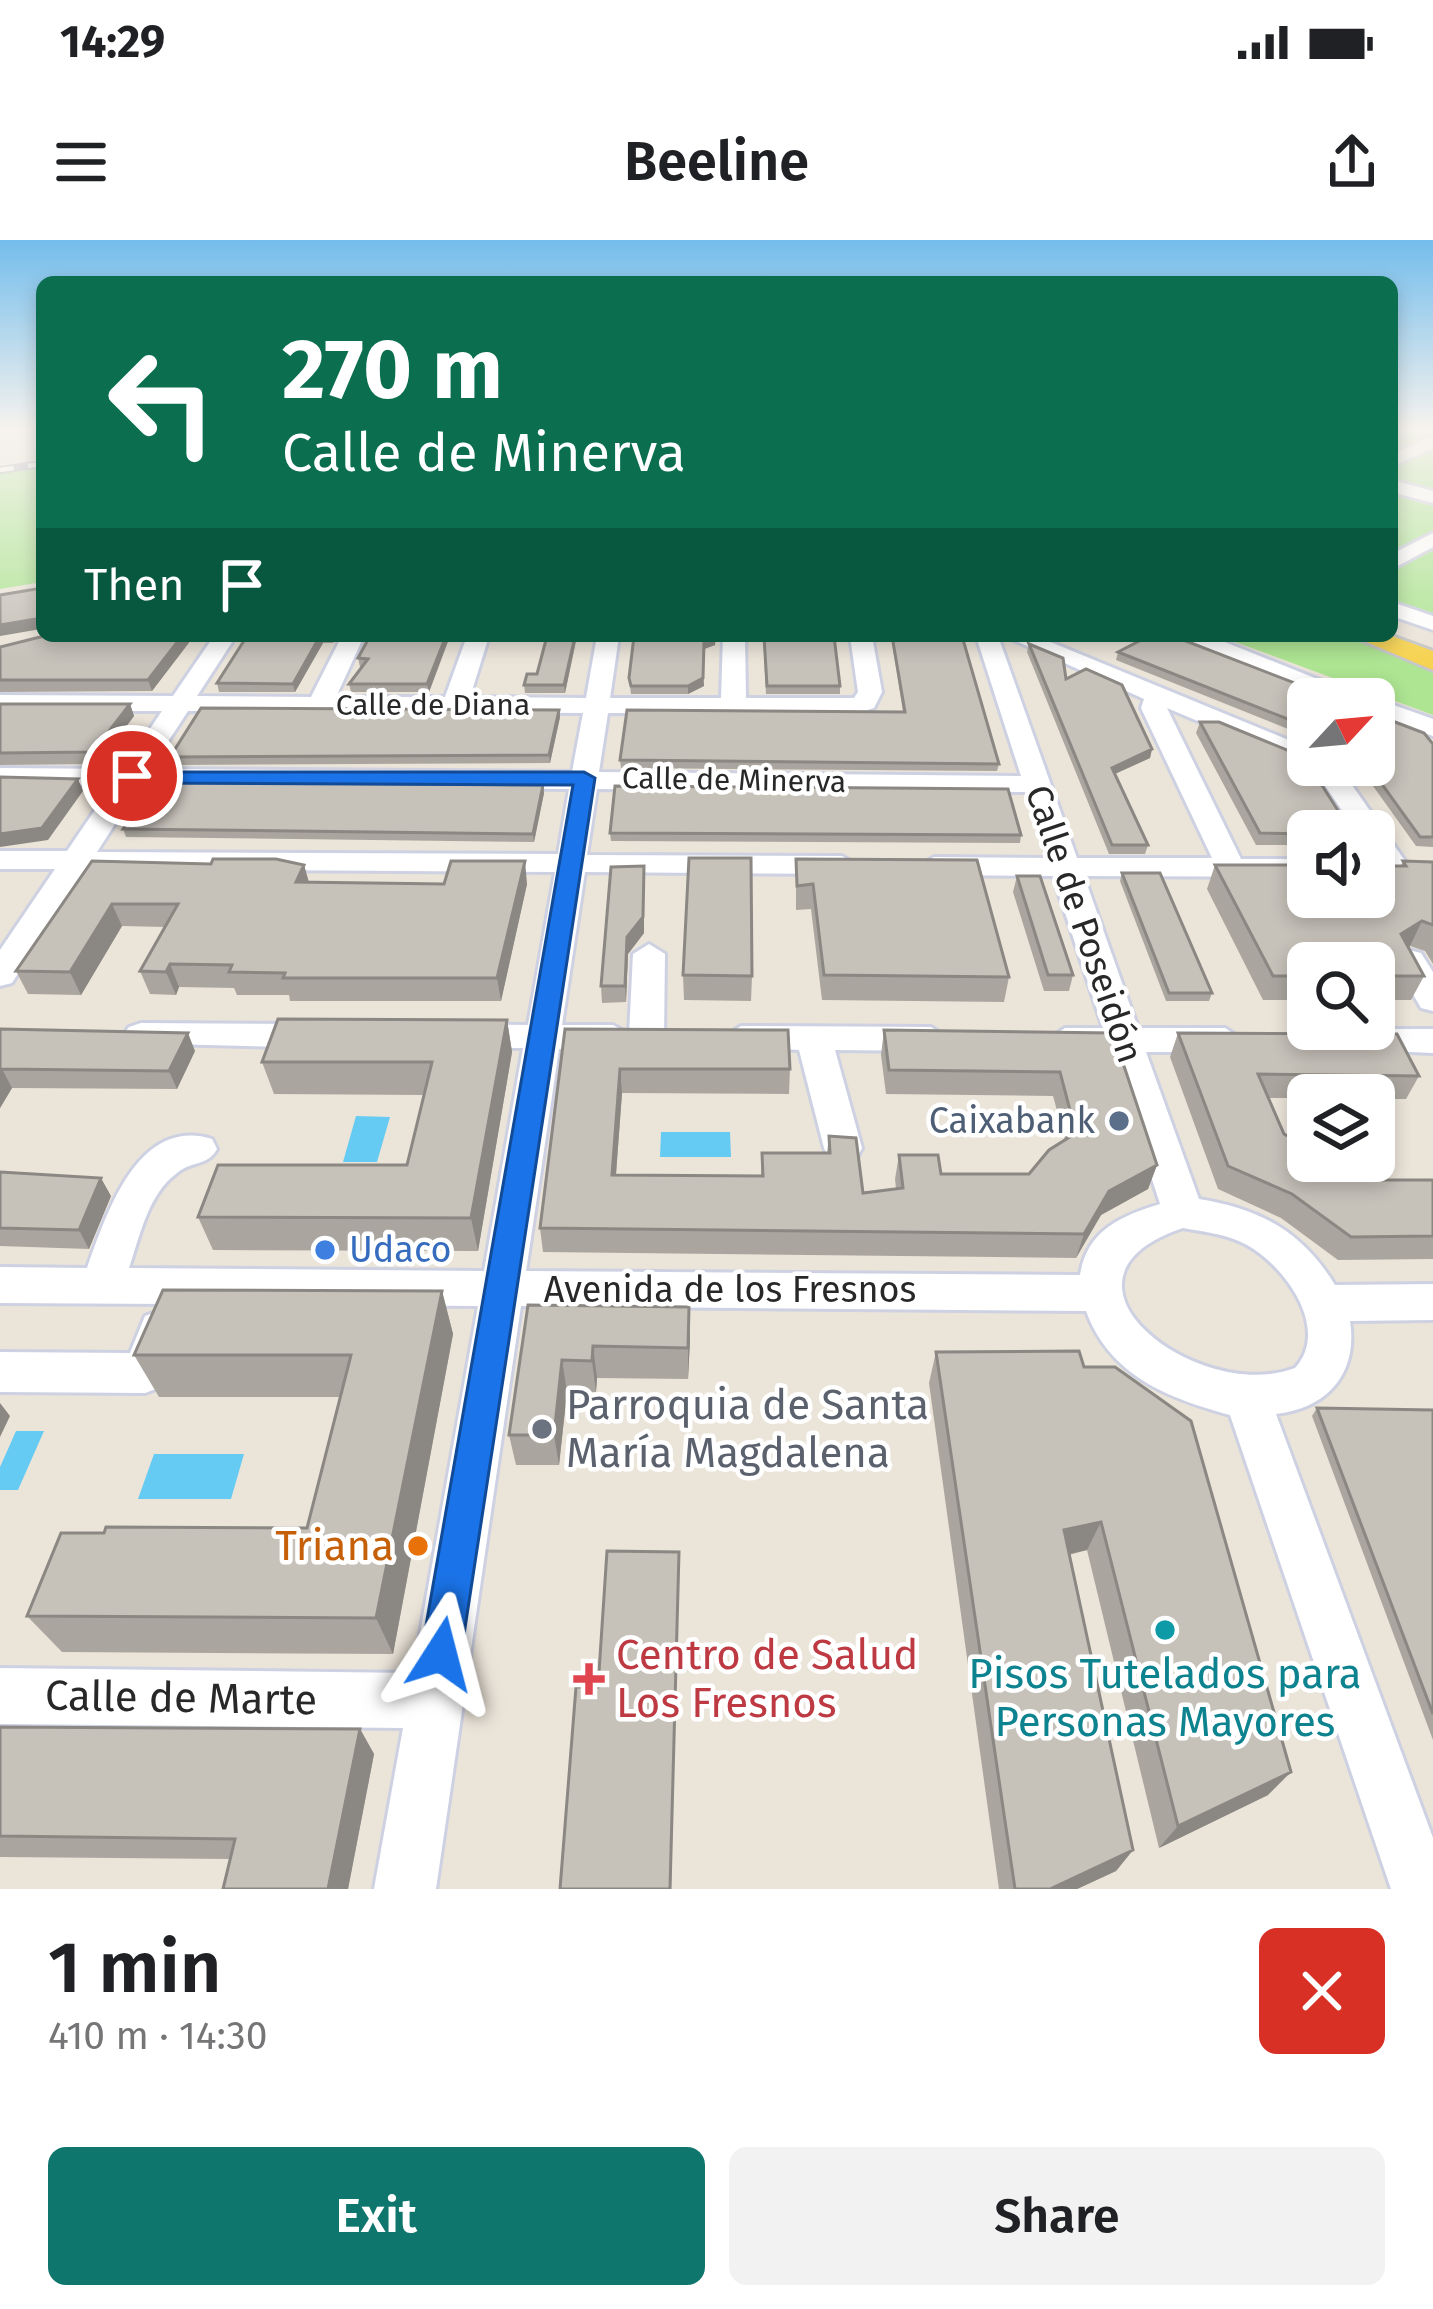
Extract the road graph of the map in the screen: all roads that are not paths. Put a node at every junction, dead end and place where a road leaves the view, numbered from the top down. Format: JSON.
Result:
{"nodes":[{"id":1,"x":1427,"y":548,"type":"edge"},
{"id":2,"x":1398,"y":560,"type":"edge"},
{"id":3,"x":1398,"y":611,"type":"edge"},
{"id":4,"x":1433,"y":623,"type":"edge"},
{"id":5,"x":1398,"y":625,"type":"edge"},
{"id":6,"x":1398,"y":627,"type":"edge"},
{"id":7,"x":1433,"y":632,"type":"edge"},
{"id":8,"x":221,"y":642,"type":"edge"},
{"id":9,"x":350,"y":642,"type":"edge"},
{"id":10,"x":476,"y":642,"type":"edge"},
{"id":11,"x":607,"y":642,"type":"edge"},
{"id":12,"x":734,"y":642,"type":"edge"},
{"id":13,"x":862,"y":642,"type":"edge"},
{"id":14,"x":989,"y":642,"type":"edge"},
{"id":15,"x":1030,"y":642,"type":"edge"},
{"id":16,"x":1206,"y":642,"type":"edge"},
{"id":17,"x":1385,"y":642,"type":"edge"},
{"id":18,"x":1397,"y":642,"type":"edge"},
{"id":19,"x":1433,"y":642,"type":"edge"},
{"id":20,"x":1433,"y":657,"type":"edge"},
{"id":21,"x":1300,"y":678,"type":"edge"},
{"id":22,"x":1158,"y":695,"type":"junction"},
{"id":23,"x":0,"y":703,"type":"edge"},
{"id":24,"x":180,"y":704,"type":"junction"},
{"id":25,"x":319,"y":705,"type":"junction"},
{"id":26,"x":597,"y":705,"type":"junction"},
{"id":27,"x":455,"y":706,"type":"junction"},
{"id":28,"x":733,"y":707,"type":"junction"},
{"id":29,"x":1395,"y":714,"type":"edge"},
{"id":30,"x":1433,"y":728,"type":"edge"},
{"id":31,"x":1287,"y":749,"type":"edge"},
{"id":32,"x":0,"y":776,"type":"edge"},
{"id":33,"x":132,"y":776,"type":"junction"},
{"id":34,"x":584,"y":778,"type":"junction"},
{"id":35,"x":1037,"y":784,"type":"junction"},
{"id":36,"x":0,"y":860,"type":"edge"},
{"id":37,"x":77,"y":861,"type":"junction"},
{"id":38,"x":569,"y":862,"type":"junction"},
{"id":39,"x":1065,"y":867,"type":"junction"},
{"id":40,"x":1231,"y":868,"type":"junction"},
{"id":41,"x":1287,"y":868,"type":"edge"},
{"id":42,"x":1395,"y":868,"type":"edge"},
{"id":43,"x":1433,"y":868,"type":"edge"},
{"id":44,"x":650,"y":954,"type":"dead end"},
{"id":45,"x":1409,"y":960,"type":"edge"},
{"id":46,"x":0,"y":974,"type":"edge"},
{"id":47,"x":1433,"y":1000,"type":"edge"},
{"id":48,"x":94,"y":1035,"type":"edge"},
{"id":49,"x":352,"y":1036,"type":"edge"},
{"id":50,"x":423,"y":1036,"type":"edge"},
{"id":51,"x":541,"y":1037,"type":"junction"},
{"id":52,"x":646,"y":1038,"type":"junction"},
{"id":53,"x":830,"y":1039,"type":"junction"},
{"id":54,"x":961,"y":1039,"type":"edge"},
{"id":55,"x":1030,"y":1040,"type":"edge"},
{"id":56,"x":1123,"y":1040,"type":"junction"},
{"id":57,"x":1266,"y":1040,"type":"edge"},
{"id":58,"x":1395,"y":1041,"type":"edge"},
{"id":59,"x":1433,"y":1041,"type":"edge"},
{"id":60,"x":843,"y":1148,"type":"edge"},
{"id":61,"x":198,"y":1149,"type":"dead end"},
{"id":62,"x":1183,"y":1212,"type":"junction"},
{"id":63,"x":0,"y":1285,"type":"edge"},
{"id":64,"x":101,"y":1286,"type":"junction"},
{"id":65,"x":176,"y":1286,"type":"junction"},
{"id":66,"x":499,"y":1288,"type":"junction"},
{"id":67,"x":1100,"y":1293,"type":"junction"},
{"id":68,"x":1433,"y":1302,"type":"edge"},
{"id":69,"x":1327,"y":1303,"type":"junction"},
{"id":70,"x":0,"y":1372,"type":"edge"},
{"id":71,"x":1248,"y":1400,"type":"junction"},
{"id":72,"x":0,"y":1696,"type":"edge"},
{"id":73,"x":434,"y":1701,"type":"junction"},
{"id":74,"x":1417,"y":1885,"type":"edge"},
{"id":75,"x":405,"y":1889,"type":"edge"}],
"edges":[{"from":1,"to":2,"type":"street"},
{"from":3,"to":4,"type":"street"},
{"from":5,"to":7,"type":"main road"},
{"from":6,"to":19,"type":"main road"},
{"from":8,"to":24,"type":"street"},
{"from":9,"to":25,"type":"street"},
{"from":10,"to":27,"type":"street"},
{"from":11,"to":26,"type":"street"},
{"from":12,"to":28,"type":"street"},
{"from":13,"to":28,"type":"street","name":"Calle de Diana"},
{"from":14,"to":35,"type":"street","name":"Calle de Poseidón"},
{"from":15,"to":22,"type":"street"},
{"from":16,"to":21,"type":"street"},
{"from":17,"to":20,"type":"main road"},
{"from":18,"to":20,"type":"main road"},
{"from":22,"to":31,"type":"street"},
{"from":22,"to":40,"type":"street"},
{"from":23,"to":24,"type":"street","name":"Calle de Diana"},
{"from":24,"to":25,"type":"street","name":"Calle de Diana"},
{"from":24,"to":33,"type":"street"},
{"from":25,"to":27,"type":"street","name":"Calle de Diana"},
{"from":26,"to":27,"type":"street","name":"Calle de Diana"},
{"from":26,"to":28,"type":"street","name":"Calle de Diana"},
{"from":26,"to":34,"type":"street"},
{"from":29,"to":30,"type":"street"},
{"from":32,"to":33,"type":"street","name":"Calle de Minerva"},
{"from":33,"to":34,"type":"street","name":"Calle de Minerva"},
{"from":33,"to":37,"type":"street"},
{"from":34,"to":35,"type":"street","name":"Calle de Minerva"},
{"from":34,"to":38,"type":"street"},
{"from":35,"to":39,"type":"street","name":"Calle de Poseidón"},
{"from":36,"to":37,"type":"street"},
{"from":37,"to":38,"type":"street"},
{"from":37,"to":46,"type":"street"},
{"from":38,"to":39,"type":"street"},
{"from":38,"to":51,"type":"street"},
{"from":39,"to":40,"type":"street"},
{"from":39,"to":56,"type":"street","name":"Calle de Poseidón"},
{"from":40,"to":41,"type":"street"},
{"from":42,"to":43,"type":"street"},
{"from":44,"to":52,"type":"street"},
{"from":45,"to":47,"type":"street"},
{"from":48,"to":49,"type":"street"},
{"from":50,"to":51,"type":"street"},
{"from":51,"to":52,"type":"street"},
{"from":51,"to":66,"type":"street"},
{"from":52,"to":53,"type":"street"},
{"from":53,"to":54,"type":"street"},
{"from":53,"to":60,"type":"street"},
{"from":55,"to":56,"type":"street"},
{"from":56,"to":57,"type":"street"},
{"from":56,"to":62,"type":"street","name":"Calle de Poseidón"},
{"from":58,"to":59,"type":"street"},
{"from":61,"to":64,"type":"street"},
{"from":62,"to":67,"type":"street"},
{"from":62,"to":69,"type":"street"},
{"from":63,"to":64,"type":"street","name":"Avenida de los Fresnos"},
{"from":64,"to":65,"type":"street","name":"Avenida de los Fresnos"},
{"from":65,"to":66,"type":"street","name":"Avenida de los Fresnos"},
{"from":65,"to":70,"type":"street"},
{"from":66,"to":67,"type":"street","name":"Avenida de los Fresnos"},
{"from":66,"to":73,"type":"street"},
{"from":67,"to":71,"type":"street"},
{"from":68,"to":69,"type":"street"},
{"from":69,"to":71,"type":"street"},
{"from":71,"to":74,"type":"street"},
{"from":72,"to":73,"type":"street","name":"Calle de Marte"},
{"from":73,"to":75,"type":"street"}]}
